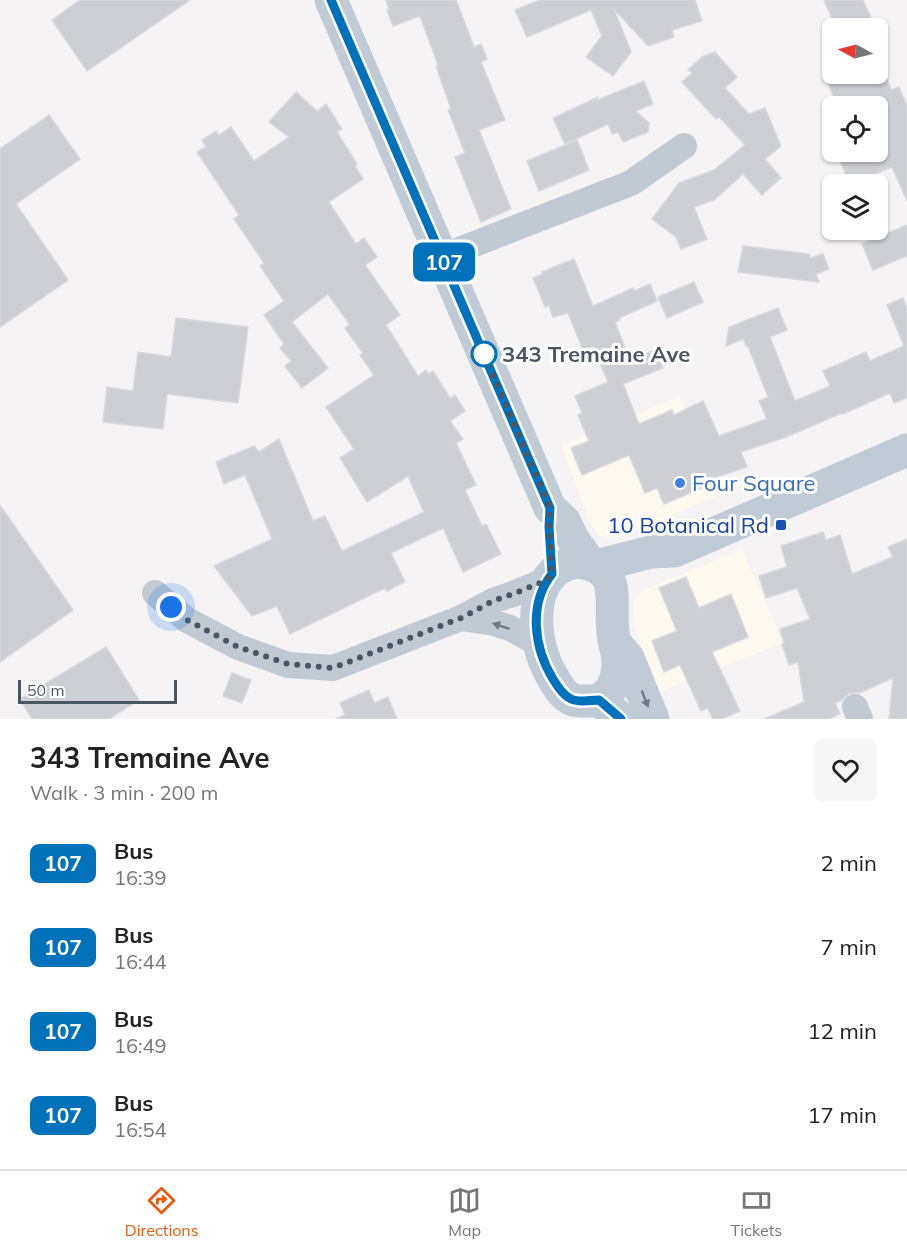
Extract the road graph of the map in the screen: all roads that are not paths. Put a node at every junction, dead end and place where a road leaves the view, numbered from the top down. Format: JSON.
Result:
{"nodes":[{"id":1,"x":331,"y":0,"type":"edge"},
{"id":2,"x":684,"y":146,"type":"dead end"},
{"id":3,"x":441,"y":256,"type":"junction"},
{"id":4,"x":907,"y":450,"type":"edge"},
{"id":5,"x":550,"y":508,"type":"junction"},
{"id":6,"x":674,"y":551,"type":"junction"},
{"id":7,"x":593,"y":565,"type":"junction"},
{"id":8,"x":549,"y":577,"type":"junction"},
{"id":9,"x":155,"y":593,"type":"dead end"},
{"id":10,"x":461,"y":618,"type":"junction"},
{"id":11,"x":613,"y":627,"type":"junction"},
{"id":12,"x":538,"y":644,"type":"junction"},
{"id":13,"x":557,"y":686,"type":"junction"},
{"id":14,"x":602,"y":709,"type":"edge"},
{"id":15,"x":557,"y":719,"type":"edge"},
{"id":16,"x":652,"y":719,"type":"edge"}],
"edges":[{"from":1,"to":3,"type":"main road"},
{"from":2,"to":3,"type":"street"},
{"from":3,"to":5,"type":"main road"},
{"from":4,"to":6,"type":"main road"},
{"from":5,"to":7,"type":"main road"},
{"from":5,"to":8,"type":"main road"},
{"from":6,"to":7,"type":"main road"},
{"from":6,"to":11,"type":"main road"},
{"from":7,"to":8,"type":"main road"},
{"from":7,"to":11,"type":"main road"},
{"from":8,"to":10,"type":"street"},
{"from":8,"to":12,"type":"main road"},
{"from":9,"to":10,"type":"street"},
{"from":12,"to":10,"type":"street","one_way":true},
{"from":11,"to":14,"type":"main road"},
{"from":11,"to":16,"type":"main road","one_way":true},
{"from":12,"to":13,"type":"main road"},
{"from":13,"to":14,"type":"main road"},
{"from":13,"to":15,"type":"main road"}]}
